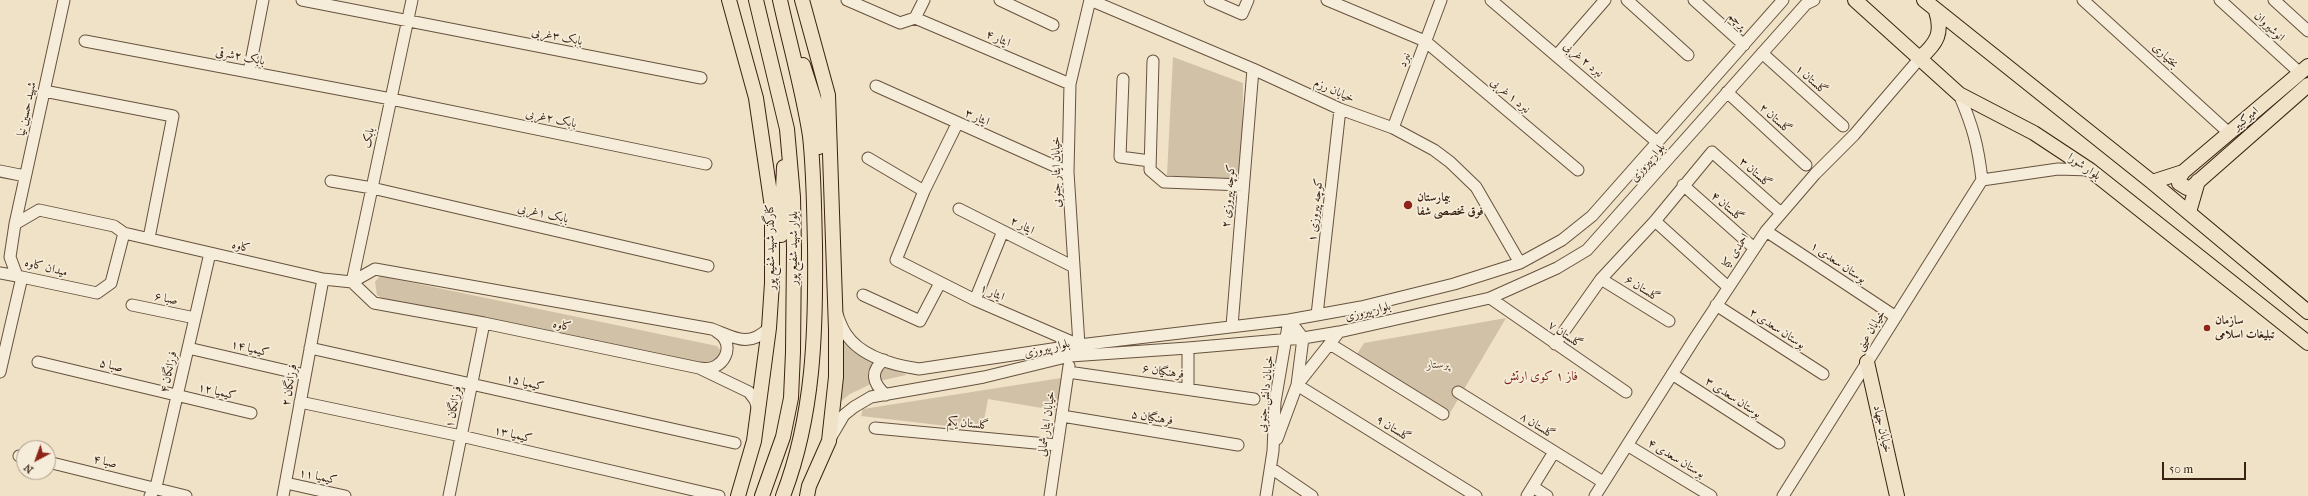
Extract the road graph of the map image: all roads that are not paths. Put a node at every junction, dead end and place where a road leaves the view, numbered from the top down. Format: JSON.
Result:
{"nodes":[{"id":1,"x":64,"y":0,"type":"edge"},
{"id":2,"x":263,"y":0,"type":"edge"},
{"id":3,"x":302,"y":0,"type":"edge"},
{"id":4,"x":412,"y":0,"type":"edge"},
{"id":5,"x":729,"y":0,"type":"edge"},
{"id":6,"x":756,"y":0,"type":"edge"},
{"id":7,"x":780,"y":0,"type":"edge"},
{"id":8,"x":802,"y":0,"type":"edge"},
{"id":9,"x":847,"y":0,"type":"edge"},
{"id":10,"x":924,"y":0,"type":"edge"},
{"id":11,"x":1000,"y":0,"type":"edge"},
{"id":12,"x":1090,"y":0,"type":"edge"},
{"id":13,"x":1210,"y":0,"type":"edge"},
{"id":14,"x":1248,"y":0,"type":"edge"},
{"id":15,"x":1327,"y":0,"type":"edge"},
{"id":16,"x":1441,"y":0,"type":"edge"},
{"id":17,"x":1491,"y":0,"type":"edge"},
{"id":18,"x":1605,"y":0,"type":"edge"},
{"id":19,"x":1627,"y":0,"type":"edge"},
{"id":20,"x":1694,"y":0,"type":"edge"},
{"id":21,"x":1783,"y":0,"type":"edge"},
{"id":22,"x":1855,"y":0,"type":"edge"},
{"id":23,"x":1924,"y":0,"type":"edge"},
{"id":24,"x":2083,"y":0,"type":"edge"},
{"id":25,"x":2220,"y":0,"type":"edge"},
{"id":26,"x":2274,"y":0,"type":"edge"},
{"id":27,"x":1808,"y":1,"type":"edge"},
{"id":28,"x":2229,"y":4,"type":"edge"},
{"id":29,"x":1936,"y":11,"type":"junction"},
{"id":30,"x":915,"y":18,"type":"junction"},
{"id":31,"x":407,"y":21,"type":"junction"},
{"id":32,"x":1053,"y":25,"type":"dead end"},
{"id":33,"x":2308,"y":31,"type":"edge"},
{"id":34,"x":85,"y":41,"type":"dead end"},
{"id":35,"x":1425,"y":41,"type":"junction"},
{"id":36,"x":1744,"y":45,"type":"junction"},
{"id":37,"x":1762,"y":53,"type":"junction"},
{"id":38,"x":1557,"y":55,"type":"junction"},
{"id":39,"x":1688,"y":55,"type":"dead end"},
{"id":40,"x":1920,"y":58,"type":"junction"},
{"id":41,"x":1153,"y":60,"type":"dead end"},
{"id":42,"x":1253,"y":68,"type":"junction"},
{"id":43,"x":2304,"y":69,"type":"edge"},
{"id":44,"x":249,"y":72,"type":"junction"},
{"id":45,"x":701,"y":78,"type":"dead end"},
{"id":46,"x":1123,"y":79,"type":"dead end"},
{"id":47,"x":1070,"y":84,"type":"junction"},
{"id":48,"x":2308,"y":85,"type":"edge"},
{"id":49,"x":876,"y":86,"type":"dead end"},
{"id":50,"x":44,"y":90,"type":"junction"},
{"id":51,"x":1727,"y":92,"type":"junction"},
{"id":52,"x":1959,"y":94,"type":"junction"},
{"id":53,"x":391,"y":99,"type":"junction"},
{"id":54,"x":1340,"y":109,"type":"junction"},
{"id":55,"x":957,"y":124,"type":"junction"},
{"id":56,"x":1843,"y":126,"type":"dead end"},
{"id":57,"x":1393,"y":128,"type":"junction"},
{"id":58,"x":787,"y":129,"type":"junction"},
{"id":59,"x":2229,"y":133,"type":"junction"},
{"id":60,"x":1656,"y":141,"type":"junction"},
{"id":61,"x":868,"y":158,"type":"dead end"},
{"id":62,"x":1150,"y":161,"type":"junction"},
{"id":63,"x":706,"y":164,"type":"dead end"},
{"id":64,"x":1806,"y":164,"type":"dead end"},
{"id":65,"x":1578,"y":170,"type":"dead end"},
{"id":66,"x":2090,"y":170,"type":"junction"},
{"id":67,"x":0,"y":171,"type":"edge"},
{"id":68,"x":1068,"y":172,"type":"junction"},
{"id":69,"x":2183,"y":172,"type":"junction"},
{"id":70,"x":25,"y":176,"type":"junction"},
{"id":71,"x":1982,"y":180,"type":"junction"},
{"id":72,"x":2198,"y":180,"type":"junction"},
{"id":73,"x":331,"y":181,"type":"dead end"},
{"id":74,"x":2152,"y":182,"type":"junction"},
{"id":75,"x":1243,"y":185,"type":"junction"},
{"id":76,"x":1683,"y":185,"type":"junction"},
{"id":77,"x":372,"y":188,"type":"junction"},
{"id":78,"x":924,"y":191,"type":"junction"},
{"id":79,"x":959,"y":209,"type":"dead end"},
{"id":80,"x":2189,"y":212,"type":"junction"},
{"id":81,"x":1781,"y":213,"type":"junction"},
{"id":82,"x":1655,"y":220,"type":"junction"},
{"id":83,"x":15,"y":224,"type":"junction"},
{"id":84,"x":834,"y":227,"type":"junction"},
{"id":85,"x":1003,"y":231,"type":"junction"},
{"id":86,"x":1766,"y":231,"type":"junction"},
{"id":87,"x":124,"y":233,"type":"junction"},
{"id":88,"x":149,"y":238,"type":"junction"},
{"id":89,"x":1754,"y":248,"type":"junction"},
{"id":90,"x":210,"y":253,"type":"junction"},
{"id":91,"x":1520,"y":263,"type":"junction"},
{"id":92,"x":708,"y":266,"type":"dead end"},
{"id":93,"x":1074,"y":267,"type":"junction"},
{"id":94,"x":0,"y":272,"type":"edge"},
{"id":95,"x":19,"y":276,"type":"junction"},
{"id":96,"x":323,"y":279,"type":"junction"},
{"id":97,"x":1601,"y":279,"type":"junction"},
{"id":98,"x":352,"y":282,"type":"junction"},
{"id":99,"x":772,"y":283,"type":"junction"},
{"id":100,"x":940,"y":283,"type":"junction"},
{"id":101,"x":1728,"y":287,"type":"junction"},
{"id":102,"x":863,"y":295,"type":"dead end"},
{"id":103,"x":1490,"y":298,"type":"junction"},
{"id":104,"x":975,"y":300,"type":"junction"},
{"id":105,"x":132,"y":305,"type":"dead end"},
{"id":106,"x":1716,"y":305,"type":"junction"},
{"id":107,"x":834,"y":309,"type":"junction"},
{"id":108,"x":2308,"y":312,"type":"edge"},
{"id":109,"x":1317,"y":315,"type":"junction"},
{"id":110,"x":1896,"y":317,"type":"junction"},
{"id":111,"x":195,"y":318,"type":"junction"},
{"id":112,"x":1289,"y":320,"type":"junction"},
{"id":113,"x":1670,"y":321,"type":"dead end"},
{"id":114,"x":484,"y":323,"type":"junction"},
{"id":115,"x":1232,"y":326,"type":"junction"},
{"id":116,"x":769,"y":328,"type":"junction"},
{"id":117,"x":712,"y":329,"type":"junction"},
{"id":118,"x":1339,"y":332,"type":"junction"},
{"id":119,"x":1304,"y":338,"type":"junction"},
{"id":120,"x":1285,"y":339,"type":"junction"},
{"id":121,"x":2308,"y":343,"type":"edge"},
{"id":122,"x":1330,"y":344,"type":"junction"},
{"id":123,"x":1555,"y":344,"type":"junction"},
{"id":124,"x":1079,"y":345,"type":"junction"},
{"id":125,"x":188,"y":348,"type":"junction"},
{"id":126,"x":310,"y":348,"type":"junction"},
{"id":127,"x":1188,"y":348,"type":"junction"},
{"id":128,"x":1070,"y":356,"type":"junction"},
{"id":129,"x":884,"y":360,"type":"junction"},
{"id":130,"x":38,"y":362,"type":"dead end"},
{"id":131,"x":1867,"y":362,"type":"junction"},
{"id":132,"x":699,"y":368,"type":"junction"},
{"id":133,"x":0,"y":372,"type":"edge"},
{"id":134,"x":1068,"y":372,"type":"junction"},
{"id":135,"x":1672,"y":374,"type":"junction"},
{"id":136,"x":1823,"y":374,"type":"dead end"},
{"id":137,"x":306,"y":375,"type":"junction"},
{"id":138,"x":472,"y":384,"type":"junction"},
{"id":139,"x":1297,"y":385,"type":"junction"},
{"id":140,"x":1188,"y":389,"type":"junction"},
{"id":141,"x":1458,"y":392,"type":"dead end"},
{"id":142,"x":1626,"y":392,"type":"dead end"},
{"id":143,"x":886,"y":394,"type":"junction"},
{"id":144,"x":178,"y":396,"type":"junction"},
{"id":145,"x":1254,"y":399,"type":"dead end"},
{"id":146,"x":300,"y":402,"type":"junction"},
{"id":147,"x":758,"y":410,"type":"junction"},
{"id":148,"x":251,"y":413,"type":"dead end"},
{"id":149,"x":1443,"y":414,"type":"dead end"},
{"id":150,"x":1062,"y":416,"type":"junction"},
{"id":151,"x":876,"y":428,"type":"dead end"},
{"id":152,"x":461,"y":436,"type":"junction"},
{"id":153,"x":829,"y":441,"type":"junction"},
{"id":154,"x":735,"y":443,"type":"dead end"},
{"id":155,"x":1780,"y":444,"type":"dead end"},
{"id":156,"x":1057,"y":445,"type":"junction"},
{"id":157,"x":1238,"y":445,"type":"dead end"},
{"id":158,"x":1627,"y":445,"type":"junction"},
{"id":159,"x":1273,"y":451,"type":"junction"},
{"id":160,"x":1554,"y":452,"type":"junction"},
{"id":161,"x":56,"y":464,"type":"edge"},
{"id":162,"x":1271,"y":468,"type":"junction"},
{"id":163,"x":1604,"y":482,"type":"junction"},
{"id":164,"x":286,"y":483,"type":"junction"},
{"id":165,"x":153,"y":492,"type":"edge"},
{"id":166,"x":1530,"y":492,"type":"edge"},
{"id":167,"x":806,"y":493,"type":"edge"},
{"id":168,"x":186,"y":496,"type":"edge"},
{"id":169,"x":283,"y":496,"type":"edge"},
{"id":170,"x":345,"y":496,"type":"edge"},
{"id":171,"x":449,"y":496,"type":"edge"},
{"id":172,"x":719,"y":496,"type":"edge"},
{"id":173,"x":738,"y":496,"type":"edge"},
{"id":174,"x":762,"y":496,"type":"edge"},
{"id":175,"x":784,"y":496,"type":"edge"},
{"id":176,"x":1050,"y":496,"type":"edge"},
{"id":177,"x":1266,"y":496,"type":"edge"},
{"id":178,"x":1312,"y":496,"type":"edge"},
{"id":179,"x":1476,"y":496,"type":"edge"},
{"id":180,"x":1547,"y":496,"type":"edge"},
{"id":181,"x":1595,"y":496,"type":"edge"},
{"id":182,"x":1711,"y":496,"type":"edge"},
{"id":183,"x":1783,"y":496,"type":"edge"},
{"id":184,"x":1897,"y":496,"type":"edge"}],
"edges":[{"from":1,"to":50,"type":"street","name":"شهید حسین نیا"},
{"from":2,"to":44,"type":"street"},
{"from":3,"to":31,"type":"street","name":"بابک ۳غربی"},
{"from":4,"to":31,"type":"street","name":"بابک"},
{"from":5,"to":99,"type":"main road","name":"کنارگذر شهید شفیع پور"},
{"from":6,"to":58,"type":"main road","name":"بلوار شهید شفیع پور"},
{"from":7,"to":84,"type":"main road"},
{"from":7,"to":175,"type":"main road","name":"بلوار شهید شفیع پور"},
{"from":8,"to":84,"type":"main road"},
{"from":9,"to":30,"type":"street"},
{"from":10,"to":30,"type":"street"},
{"from":11,"to":32,"type":"street"},
{"from":12,"to":42,"type":"street","name":"خیابان رزم"},
{"from":12,"to":47,"type":"street","name":"خیابان ایثار جنوبی"},
{"from":13,"to":14,"type":"street"},
{"from":15,"to":35,"type":"street","name":"نبرد ۱ غربی"},
{"from":16,"to":35,"type":"street","name":"نبرد"},
{"from":17,"to":38,"type":"street","name":"نبرد ۲ غربی"},
{"from":18,"to":38,"type":"street"},
{"from":19,"to":39,"type":"street"},
{"from":20,"to":36,"type":"street","name":"پرچم"},
{"from":21,"to":36,"type":"street","name":"بلوار پیروزی"},
{"from":22,"to":40,"type":"main road","name":"بلوار شورا"},
{"from":23,"to":29,"type":"main road"},
{"from":24,"to":59,"type":"street","name":"بختیاری"},
{"from":25,"to":28,"type":"street","name":"انوشیروان"},
{"from":26,"to":33,"type":"street"},
{"from":27,"to":37,"type":"street","name":"بلوار پیروزی"},
{"from":28,"to":43,"type":"street","name":"انوشیروان"},
{"from":29,"to":40,"type":"main road"},
{"from":29,"to":74,"type":"main road"},
{"from":30,"to":47,"type":"street","name":"ایثار ۴"},
{"from":31,"to":45,"type":"street","name":"بابک ۳غربی"},
{"from":31,"to":53,"type":"street","name":"بابک"},
{"from":34,"to":44,"type":"street","name":"بابک ۲شرقی"},
{"from":35,"to":57,"type":"street","name":"نبرد"},
{"from":35,"to":65,"type":"street","name":"نبرد ۱ غربی"},
{"from":36,"to":60,"type":"street","name":"بلوار پیروزی"},
{"from":37,"to":51,"type":"street","name":"بلوار پیروزی"},
{"from":37,"to":56,"type":"street","name":"گلستان ۱"},
{"from":38,"to":60,"type":"street","name":"نبرد ۲ غربی"},
{"from":40,"to":52,"type":"main road","name":"بلوار شورا"},
{"from":40,"to":81,"type":"street","name":"احمدی کیا"},
{"from":41,"to":62,"type":"street"},
{"from":42,"to":54,"type":"street","name":"خیابان رزم"},
{"from":42,"to":75,"type":"street","name":"کوچه پیروزی ۲"},
{"from":43,"to":59,"type":"main road","name":"امیرکبیر"},
{"from":44,"to":53,"type":"street","name":"بابک ۲شرقی"},
{"from":46,"to":62,"type":"street"},
{"from":47,"to":68,"type":"street","name":"خیابان ایثار جنوبی"},
{"from":48,"to":72,"type":"main road","name":"امیرکبیر"},
{"from":49,"to":55,"type":"street","name":"ایثار ۳"},
{"from":50,"to":70,"type":"street","name":"شهید حسین نیا"},
{"from":50,"to":88,"type":"street"},
{"from":51,"to":64,"type":"street","name":"گلستان ۲"},
{"from":51,"to":103,"type":"street","name":"بلوار پیروزی"},
{"from":52,"to":66,"type":"main road","name":"بلوار شورا"},
{"from":52,"to":71,"type":"street"},
{"from":53,"to":63,"type":"street","name":"بابک ۲غربی"},
{"from":53,"to":77,"type":"street","name":"بابک"},
{"from":54,"to":57,"type":"street","name":"خیابان رزم"},
{"from":54,"to":109,"type":"street","name":"کوچه پیروزی ۱"},
{"from":55,"to":68,"type":"street","name":"ایثار ۳"},
{"from":55,"to":78,"type":"street"},
{"from":57,"to":91,"type":"street","name":"خیابان رزم"},
{"from":58,"to":99,"type":"main road"},
{"from":58,"to":174,"type":"main road","name":"بلوار شهید شفیع پور"},
{"from":59,"to":69,"type":"main road","name":"امیرکبیر"},
{"from":60,"to":91,"type":"street","name":"بلوار پیروزی"},
{"from":61,"to":78,"type":"street"},
{"from":62,"to":75,"type":"street"},
{"from":66,"to":71,"type":"street"},
{"from":66,"to":121,"type":"main road","name":"بلوار شورا"},
{"from":67,"to":70,"type":"street"},
{"from":68,"to":93,"type":"street","name":"خیابان ایثار جنوبی"},
{"from":69,"to":72,"type":"main road"},
{"from":69,"to":74,"type":"main road"},
{"from":70,"to":83,"type":"street","name":"شهید حسین نیا"},
{"from":71,"to":110,"type":"street","name":"خیابان عینی"},
{"from":72,"to":80,"type":"main road"},
{"from":73,"to":77,"type":"street","name":"بابک ۱غربی"},
{"from":74,"to":80,"type":"main road"},
{"from":75,"to":115,"type":"street","name":"کوچه پیروزی ۲"},
{"from":76,"to":81,"type":"street","name":"گلستان ۳"},
{"from":76,"to":82,"type":"street"},
{"from":76,"to":89,"type":"street","name":"گلستان ۴"},
{"from":77,"to":92,"type":"street","name":"بابک ۱غربی"},
{"from":77,"to":98,"type":"street","name":"بابک"},
{"from":78,"to":100,"type":"street","name":"ایثار ۱"},
{"from":79,"to":85,"type":"street","name":"ایثار ۲"},
{"from":80,"to":108,"type":"main road"},
{"from":81,"to":86,"type":"street","name":"احمدی کیا"},
{"from":82,"to":97,"type":"street"},
{"from":82,"to":101,"type":"street"},
{"from":83,"to":87,"type":"street"},
{"from":83,"to":95,"type":"street","name":"میدان کاوه"},
{"from":84,"to":107,"type":"main road"},
{"from":85,"to":93,"type":"street","name":"ایثار ۲"},
{"from":85,"to":104,"type":"street"},
{"from":86,"to":89,"type":"street","name":"احمدی کیا"},
{"from":86,"to":110,"type":"street","name":"بوستان سعدی ۱"},
{"from":87,"to":88,"type":"street","name":"کاوه"},
{"from":87,"to":95,"type":"street","name":"میدان کاوه"},
{"from":88,"to":90,"type":"street","name":"کاوه"},
{"from":89,"to":101,"type":"street","name":"احمدی کیا"},
{"from":90,"to":96,"type":"street","name":"کاوه"},
{"from":90,"to":111,"type":"street","name":"فرزانگان ۴"},
{"from":91,"to":109,"type":"street","name":"بلوار پیروزی"},
{"from":93,"to":124,"type":"street","name":"خیابان ایثار جنوبی"},
{"from":94,"to":95,"type":"street"},
{"from":95,"to":133,"type":"street"},
{"from":96,"to":98,"type":"street","name":"کاوه"},
{"from":96,"to":126,"type":"street","name":"فرزانگان ۲"},
{"from":97,"to":113,"type":"street","name":"گلستان ۶"},
{"from":97,"to":123,"type":"street"},
{"from":98,"to":114,"type":"street","name":"کاوه"},
{"from":98,"to":117,"type":"street","name":"کاوه"},
{"from":99,"to":116,"type":"main road","name":"کنارگذر شهید شفیع پور"},
{"from":100,"to":102,"type":"street"},
{"from":100,"to":104,"type":"street","name":"ایثار ۱"},
{"from":101,"to":106,"type":"street","name":"احمدی کیا"},
{"from":103,"to":118,"type":"street","name":"بلوار پیروزی"},
{"from":103,"to":123,"type":"street","name":"گلستان ۷"},
{"from":104,"to":124,"type":"street","name":"ایثار ۱"},
{"from":105,"to":111,"type":"street","name":"صبا ۶"},
{"from":106,"to":135,"type":"street","name":"احمدی کیا"},
{"from":106,"to":136,"type":"street","name":"بوستان سعدی ۲"},
{"from":107,"to":129,"type":"street","name":"بلوار پیروزی"},
{"from":107,"to":153,"type":"main road"},
{"from":109,"to":112,"type":"street","name":"بلوار پیروزی"},
{"from":110,"to":131,"type":"street","name":"خیابان عینی"},
{"from":111,"to":125,"type":"street","name":"فرزانگان ۴"},
{"from":112,"to":115,"type":"street","name":"بلوار پیروزی"},
{"from":112,"to":119,"type":"street"},
{"from":112,"to":120,"type":"street","name":"خیابان دانش جنوبی"},
{"from":114,"to":132,"type":"street","name":"کاوه"},
{"from":114,"to":138,"type":"street","name":"فرزانگان ۱"},
{"from":115,"to":124,"type":"street","name":"بلوار پیروزی"},
{"from":116,"to":117,"type":"street","name":"کاوه"},
{"from":116,"to":147,"type":"main road","name":"کنارگذر شهید شفیع پور"},
{"from":117,"to":132,"type":"street"},
{"from":118,"to":119,"type":"street","name":"بلوار پیروزی"},
{"from":118,"to":122,"type":"street","name":"خیابان دانش جنوبی"},
{"from":119,"to":120,"type":"street","name":"بلوار پیروزی"},
{"from":119,"to":139,"type":"street","name":"خیابان دانش جنوبی"},
{"from":120,"to":127,"type":"street","name":"بلوار پیروزی"},
{"from":120,"to":159,"type":"street","name":"خیابان دانش جنوبی"},
{"from":122,"to":139,"type":"street","name":"خیابان دانش جنوبی"},
{"from":122,"to":149,"type":"street"},
{"from":123,"to":142,"type":"street","name":"گلستان ۷"},
{"from":124,"to":129,"type":"street","name":"بلوار پیروزی"},
{"from":125,"to":137,"type":"street","name":"کیمیا ۱۴"},
{"from":125,"to":144,"type":"street","name":"فرزانگان ۴"},
{"from":126,"to":137,"type":"street","name":"فرزانگان ۲"},
{"from":126,"to":138,"type":"street","name":"کیمیا ۱۵"},
{"from":127,"to":128,"type":"street","name":"بلوار پیروزی"},
{"from":127,"to":140,"type":"street"},
{"from":128,"to":134,"type":"street","name":"خیابان ایثار شمالی"},
{"from":128,"to":143,"type":"street","name":"بلوار پیروزی"},
{"from":129,"to":143,"type":"street"},
{"from":130,"to":144,"type":"street","name":"صبا ۵"},
{"from":131,"to":183,"type":"street","name":"خیابان عینی"},
{"from":131,"to":184,"type":"main road","name":"خیابان جهاد"},
{"from":132,"to":147,"type":"street","name":"کاوه"},
{"from":134,"to":140,"type":"street","name":"فرهنگیان ۶"},
{"from":134,"to":150,"type":"street","name":"خیابان ایثار شمالی"},
{"from":135,"to":155,"type":"street","name":"بوستان سعدی ۳"},
{"from":135,"to":158,"type":"street","name":"احمدی کیا"},
{"from":137,"to":146,"type":"street","name":"فرزانگان ۲"},
{"from":138,"to":152,"type":"street","name":"فرزانگان ۱"},
{"from":138,"to":154,"type":"street","name":"کیمیا ۱۵"},
{"from":139,"to":159,"type":"street","name":"خیابان دانش جنوبی"},
{"from":139,"to":179,"type":"street","name":"گلستان ۹"},
{"from":140,"to":145,"type":"street","name":"فرهنگیان ۶"},
{"from":141,"to":160,"type":"street","name":"گلستان ۸"},
{"from":143,"to":153,"type":"street","name":"بلوار پیروزی"},
{"from":144,"to":148,"type":"street","name":"کیمیا ۱۲"},
{"from":144,"to":165,"type":"street","name":"فرزانگان ۴"},
{"from":146,"to":152,"type":"street","name":"کیمیا ۱۳"},
{"from":146,"to":164,"type":"street","name":"فرزانگان ۲"},
{"from":147,"to":173,"type":"main road","name":"کنارگذر شهید شفیع پور"},
{"from":150,"to":156,"type":"street","name":"خیابان ایثار شمالی"},
{"from":150,"to":157,"type":"street","name":"فرهنگیان ۵"},
{"from":151,"to":156,"type":"street","name":"گلستان یکم"},
{"from":152,"to":171,"type":"street","name":"فرزانگان ۱"},
{"from":152,"to":172,"type":"street","name":"کیمیا ۱۳"},
{"from":153,"to":167,"type":"main road"},
{"from":156,"to":176,"type":"street","name":"خیابان ایثار شمالی"},
{"from":158,"to":163,"type":"street","name":"احمدی کیا"},
{"from":158,"to":182,"type":"street","name":"بوستان سعدی ۴"},
{"from":159,"to":162,"type":"street","name":"خیابان دانش جنوبی"},
{"from":160,"to":163,"type":"street","name":"گلستان ۸"},
{"from":160,"to":166,"type":"street"},
{"from":161,"to":165,"type":"street","name":"صبا ۴"},
{"from":162,"to":177,"type":"street","name":"خیابان دانش جنوبی"},
{"from":162,"to":178,"type":"street"},
{"from":163,"to":181,"type":"street","name":"احمدی کیا"},
{"from":164,"to":169,"type":"street","name":"فرزانگان ۲"},
{"from":164,"to":170,"type":"street","name":"کیمیا ۱۱"},
{"from":165,"to":168,"type":"street","name":"صبا ۴"},
{"from":166,"to":180,"type":"street"}]}
